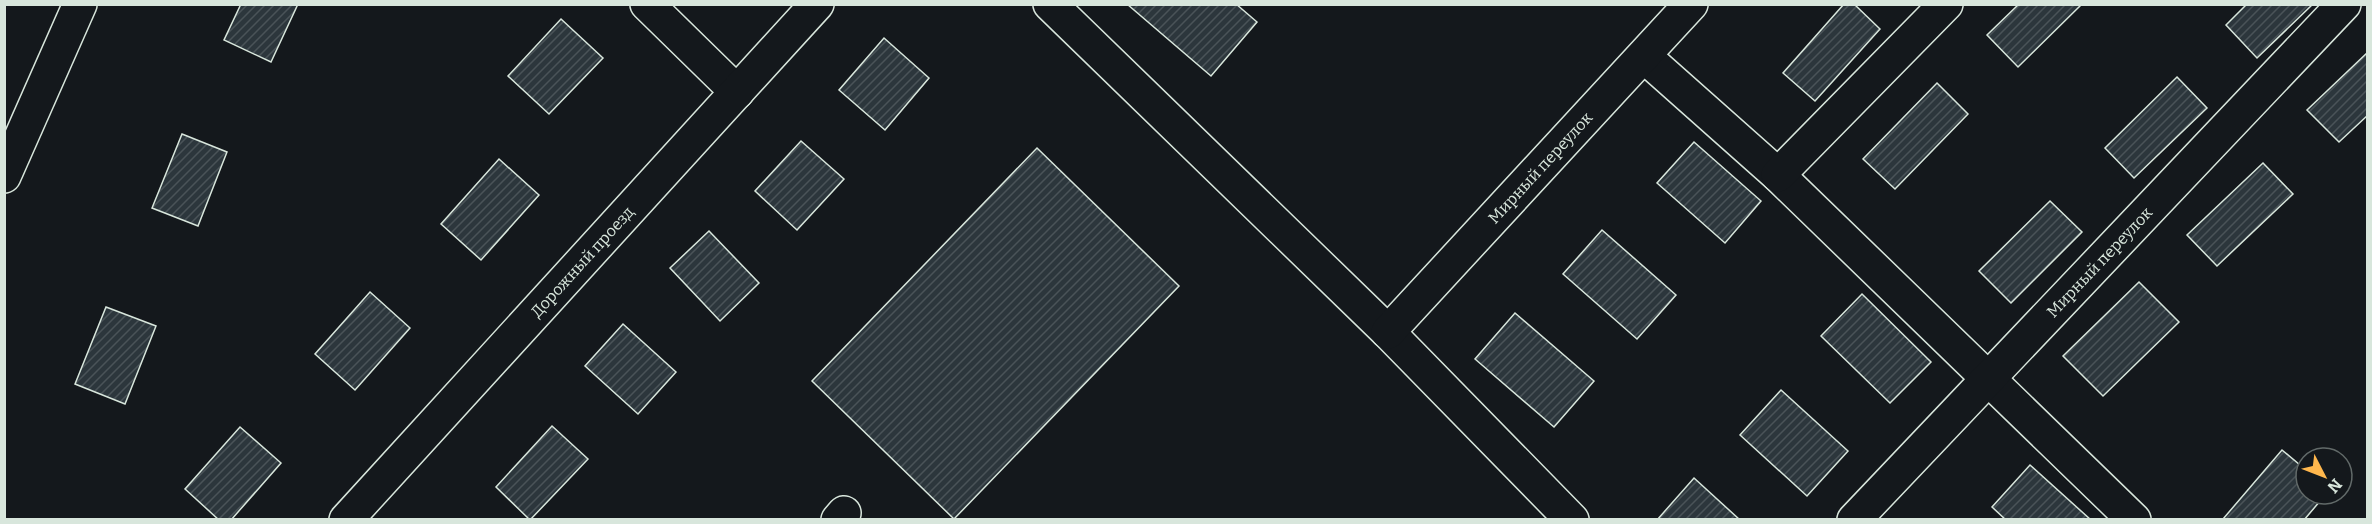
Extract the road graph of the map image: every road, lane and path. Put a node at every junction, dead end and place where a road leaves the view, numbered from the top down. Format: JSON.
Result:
{"nodes":[{"id":1,"x":80,"y":4,"type":"edge"},
{"id":2,"x":647,"y":4,"type":"edge"},
{"id":3,"x":817,"y":4,"type":"edge"},
{"id":4,"x":1050,"y":4,"type":"edge"},
{"id":5,"x":1691,"y":4,"type":"edge"},
{"id":6,"x":1946,"y":4,"type":"edge"},
{"id":7,"x":2344,"y":4,"type":"edge"},
{"id":8,"x":1644,"y":56,"type":"junction"},
{"id":9,"x":737,"y":92,"type":"junction"},
{"id":10,"x":4,"y":176,"type":"edge"},
{"id":11,"x":1778,"y":176,"type":"junction"},
{"id":12,"x":1388,"y":332,"type":"junction"},
{"id":13,"x":1987,"y":378,"type":"junction"},
{"id":14,"x":346,"y":519,"type":"edge"},
{"id":15,"x":1572,"y":519,"type":"edge"},
{"id":16,"x":1854,"y":519,"type":"edge"},
{"id":17,"x":2134,"y":519,"type":"edge"}],
"edges":[{"from":1,"to":10,"type":"street"},
{"from":2,"to":9,"type":"street"},
{"from":3,"to":9,"type":"street","name":"Дорожный проезд"},
{"from":4,"to":12,"type":"street"},
{"from":5,"to":8,"type":"street","name":"Мирный переулок"},
{"from":6,"to":11,"type":"street"},
{"from":7,"to":13,"type":"street","name":"Мирный переулок"},
{"from":8,"to":11,"type":"street"},
{"from":8,"to":12,"type":"street","name":"Мирный переулок"},
{"from":9,"to":14,"type":"street","name":"Дорожный проезд"},
{"from":11,"to":13,"type":"street"},
{"from":12,"to":15,"type":"street"},
{"from":13,"to":16,"type":"street","name":"Мирный переулок"},
{"from":13,"to":17,"type":"street"}]}
